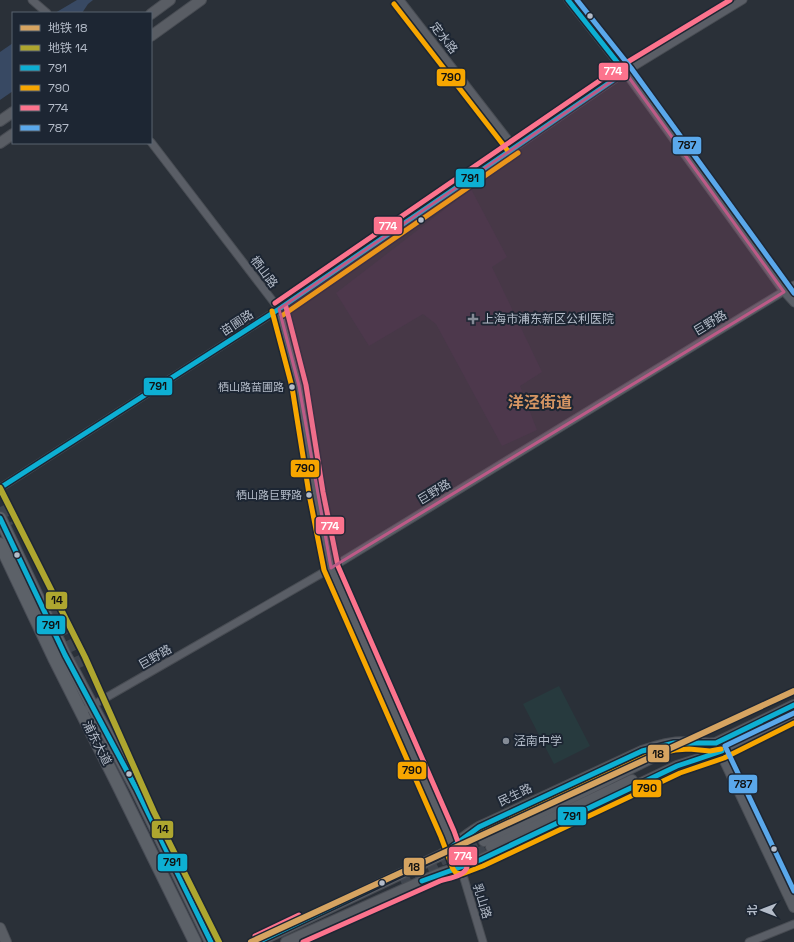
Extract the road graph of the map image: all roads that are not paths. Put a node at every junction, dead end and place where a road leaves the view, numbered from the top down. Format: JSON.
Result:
{"nodes":[{"id":1,"x":32,"y":0,"type":"edge"},
{"id":2,"x":170,"y":0,"type":"edge"},
{"id":3,"x":201,"y":0,"type":"edge"},
{"id":4,"x":400,"y":0,"type":"edge"},
{"id":5,"x":568,"y":0,"type":"edge"},
{"id":6,"x":743,"y":0,"type":"edge"},
{"id":7,"x":44,"y":10,"type":"edge"},
{"id":8,"x":152,"y":13,"type":"edge"},
{"id":9,"x":152,"y":35,"type":"edge"},
{"id":10,"x":625,"y":72,"type":"junction"},
{"id":11,"x":12,"y":113,"type":"edge"},
{"id":12,"x":0,"y":121,"type":"edge"},
{"id":13,"x":12,"y":135,"type":"edge"},
{"id":14,"x":0,"y":143,"type":"edge"},
{"id":15,"x":152,"y":143,"type":"edge"},
{"id":16,"x":514,"y":147,"type":"junction"},
{"id":17,"x":794,"y":285,"type":"edge"},
{"id":18,"x":784,"y":292,"type":"junction"},
{"id":19,"x":794,"y":303,"type":"edge"},
{"id":20,"x":278,"y":309,"type":"junction"},
{"id":21,"x":0,"y":488,"type":"edge"},
{"id":22,"x":0,"y":518,"type":"tunnel mouth"},
{"id":23,"x":0,"y":544,"type":"edge"},
{"id":24,"x":331,"y":568,"type":"junction"},
{"id":25,"x":794,"y":705,"type":"edge"},
{"id":26,"x":86,"y":709,"type":"junction"},
{"id":27,"x":794,"y":715,"type":"edge"},
{"id":28,"x":686,"y":742,"type":"junction"},
{"id":29,"x":719,"y":747,"type":"junction"},
{"id":30,"x":677,"y":766,"type":"junction"},
{"id":31,"x":452,"y":847,"type":"junction"},
{"id":32,"x":460,"y":867,"type":"junction"},
{"id":33,"x":794,"y":907,"type":"edge"},
{"id":34,"x":794,"y":924,"type":"edge"},
{"id":35,"x":0,"y":928,"type":"edge"},
{"id":36,"x":6,"y":942,"type":"edge"},
{"id":37,"x":196,"y":942,"type":"edge"},
{"id":38,"x":210,"y":942,"type":"edge"},
{"id":39,"x":258,"y":942,"type":"edge"},
{"id":40,"x":286,"y":942,"type":"edge"},
{"id":41,"x":483,"y":942,"type":"edge"},
{"id":42,"x":749,"y":942,"type":"edge"}],
"edges":[{"from":1,"to":7,"type":"street"},
{"from":2,"to":8,"type":"main road"},
{"from":3,"to":9,"type":"main road"},
{"from":4,"to":16,"type":"street","name":"定水路"},
{"from":5,"to":10,"type":"street"},
{"from":6,"to":10,"type":"street","name":"苗圃路"},
{"from":10,"to":16,"type":"street","name":"苗圃路"},
{"from":10,"to":18,"type":"street"},
{"from":11,"to":12,"type":"main road"},
{"from":13,"to":14,"type":"main road"},
{"from":15,"to":20,"type":"street","name":"栖山路"},
{"from":16,"to":20,"type":"street","name":"苗圃路"},
{"from":17,"to":18,"type":"street","name":"巨野路"},
{"from":18,"to":19,"type":"street"},
{"from":18,"to":24,"type":"street","name":"巨野路"},
{"from":20,"to":21,"type":"street","name":"苗圃路"},
{"from":20,"to":24,"type":"street","name":"栖山路"},
{"from":22,"to":26,"type":"main road","name":"浦东大道"},
{"from":23,"to":26,"type":"main road","name":"浦东大道"},
{"from":24,"to":26,"type":"street","name":"巨野路"},
{"from":24,"to":31,"type":"street","name":"栖山路"},
{"from":25,"to":29,"type":"main road","name":"民生路"},
{"from":26,"to":37,"type":"main road","name":"浦东大道"},
{"from":26,"to":38,"type":"main road","name":"浦东大道"},
{"from":27,"to":29,"type":"main road","name":"民生路"},
{"from":28,"to":29,"type":"main road","name":"民生路"},
{"from":28,"to":30,"type":"main road"},
{"from":28,"to":31,"type":"main road","name":"民生路"},
{"from":29,"to":30,"type":"main road","name":"民生路"},
{"from":29,"to":33,"type":"main road"},
{"from":30,"to":32,"type":"main road","name":"民生路"},
{"from":31,"to":32,"type":"street","name":"栖山路"},
{"from":31,"to":39,"type":"main road","name":"民生路"},
{"from":32,"to":40,"type":"main road","name":"民生路"},
{"from":32,"to":41,"type":"street","name":"乳山路"},
{"from":34,"to":42,"type":"street"},
{"from":35,"to":36,"type":"main road"}]}
